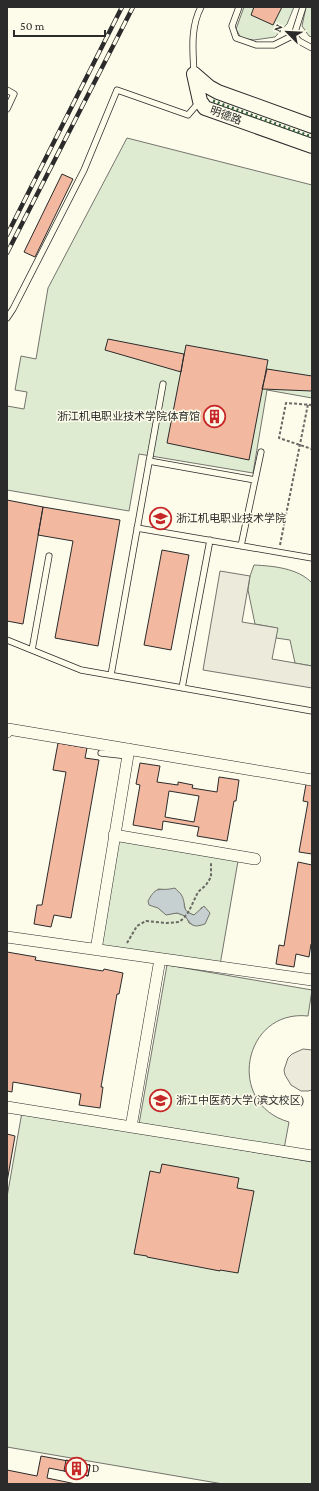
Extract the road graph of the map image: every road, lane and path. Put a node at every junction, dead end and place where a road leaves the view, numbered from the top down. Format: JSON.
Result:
{"nodes":[{"id":1,"x":201,"y":7,"type":"edge"},
{"id":2,"x":239,"y":7,"type":"edge"},
{"id":3,"x":303,"y":7,"type":"edge"},
{"id":4,"x":294,"y":35,"type":"junction"},
{"id":5,"x":312,"y":48,"type":"edge"},
{"id":6,"x":194,"y":74,"type":"junction"},
{"id":7,"x":209,"y":87,"type":"junction"},
{"id":8,"x":7,"y":90,"type":"edge"},
{"id":9,"x":200,"y":101,"type":"junction"},
{"id":10,"x":7,"y":109,"type":"edge"},
{"id":11,"x":312,"y":126,"type":"edge"},
{"id":12,"x":312,"y":146,"type":"edge"},
{"id":13,"x":7,"y":318,"type":"edge"},
{"id":14,"x":163,"y":384,"type":"dead end"},
{"id":15,"x":308,"y":404,"type":"junction"},
{"id":16,"x":312,"y":404,"type":"edge"},
{"id":17,"x":300,"y":445,"type":"junction"},
{"id":18,"x":312,"y":449,"type":"edge"},
{"id":19,"x":261,"y":452,"type":"dead end"},
{"id":20,"x":149,"y":461,"type":"junction"},
{"id":21,"x":255,"y":480,"type":"junction"},
{"id":22,"x":137,"y":528,"type":"junction"},
{"id":23,"x":210,"y":540,"type":"junction"},
{"id":24,"x":241,"y":546,"type":"junction"},
{"id":25,"x":279,"y":552,"type":"junction"},
{"id":26,"x":49,"y":556,"type":"dead end"},
{"id":27,"x":312,"y":558,"type":"edge"},
{"id":28,"x":7,"y":640,"type":"edge"},
{"id":29,"x":32,"y":650,"type":"junction"},
{"id":30,"x":111,"y":675,"type":"junction"},
{"id":31,"x":182,"y":688,"type":"junction"},
{"id":32,"x":312,"y":711,"type":"edge"},
{"id":33,"x":7,"y":729,"type":"edge"},
{"id":34,"x":101,"y":753,"type":"dead end"},
{"id":35,"x":128,"y":753,"type":"junction"},
{"id":36,"x":312,"y":780,"type":"edge"},
{"id":37,"x":114,"y":835,"type":"junction"},
{"id":38,"x":209,"y":851,"type":"junction"},
{"id":39,"x":255,"y":859,"type":"dead end"},
{"id":40,"x":7,"y":937,"type":"edge"},
{"id":41,"x":96,"y":950,"type":"junction"},
{"id":42,"x":124,"y":954,"type":"junction"},
{"id":43,"x":160,"y":959,"type":"junction"},
{"id":44,"x":312,"y":980,"type":"edge"},
{"id":45,"x":7,"y":1107,"type":"edge"},
{"id":46,"x":131,"y":1127,"type":"junction"},
{"id":47,"x":312,"y":1156,"type":"edge"}],
"edges":[{"from":1,"to":6,"type":"lane"},
{"from":2,"to":4,"type":"lane"},
{"from":3,"to":4,"type":"lane"},
{"from":4,"to":5,"type":"lane"},
{"from":6,"to":7,"type":"street","name":"明德路"},
{"from":6,"to":9,"type":"street","name":"明德路"},
{"from":7,"to":9,"type":"lane"},
{"from":7,"to":11,"type":"street","name":"明德路"},
{"from":8,"to":10,"type":"lane"},
{"from":9,"to":12,"type":"street","name":"明德路"},
{"from":9,"to":13,"type":"lane"},
{"from":14,"to":20,"type":"lane"},
{"from":15,"to":16,"type":"path"},
{"from":15,"to":17,"type":"path"},
{"from":15,"to":17,"type":"path"},
{"from":17,"to":18,"type":"path"},
{"from":17,"to":25,"type":"path"},
{"from":19,"to":21,"type":"lane"},
{"from":20,"to":21,"type":"lane"},
{"from":20,"to":22,"type":"lane"},
{"from":21,"to":24,"type":"lane"},
{"from":22,"to":23,"type":"lane"},
{"from":22,"to":30,"type":"lane"},
{"from":23,"to":24,"type":"lane"},
{"from":23,"to":31,"type":"lane"},
{"from":24,"to":25,"type":"lane"},
{"from":25,"to":27,"type":"lane"},
{"from":26,"to":29,"type":"lane"},
{"from":28,"to":29,"type":"lane"},
{"from":29,"to":30,"type":"lane"},
{"from":30,"to":31,"type":"lane"},
{"from":31,"to":32,"type":"lane"},
{"from":33,"to":35,"type":"street"},
{"from":34,"to":35,"type":"lane"},
{"from":35,"to":36,"type":"street"},
{"from":35,"to":37,"type":"street"},
{"from":37,"to":38,"type":"street"},
{"from":37,"to":41,"type":"street"},
{"from":38,"to":39,"type":"street"},
{"from":38,"to":42,"type":"path"},
{"from":40,"to":41,"type":"street"},
{"from":41,"to":42,"type":"street"},
{"from":42,"to":43,"type":"street"},
{"from":43,"to":44,"type":"street"},
{"from":43,"to":46,"type":"street"},
{"from":45,"to":46,"type":"street"},
{"from":46,"to":47,"type":"street"}]}
